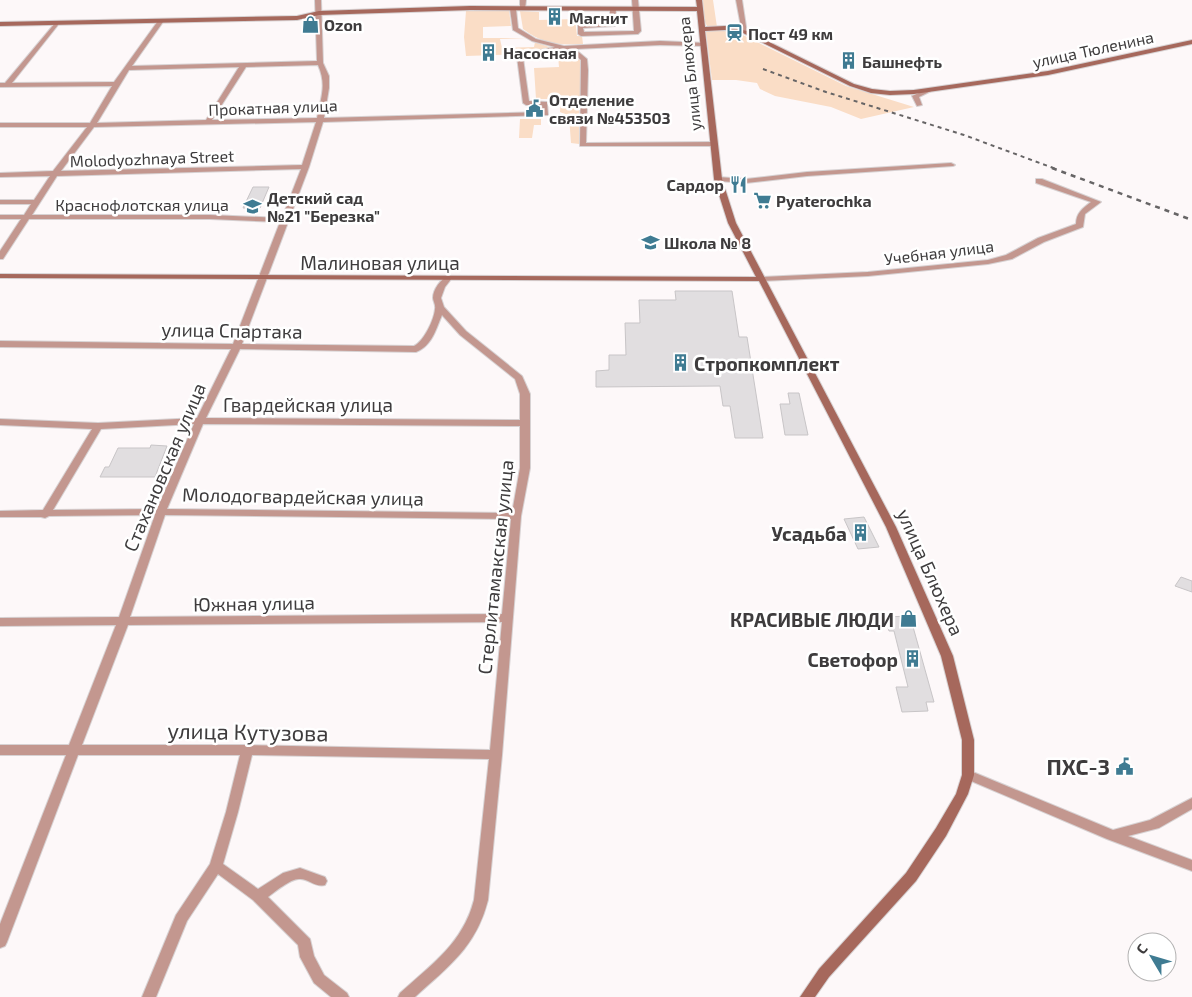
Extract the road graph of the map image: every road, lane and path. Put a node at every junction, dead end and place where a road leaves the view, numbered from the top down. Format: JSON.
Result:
{"nodes":[{"id":1,"x":318,"y":0,"type":"edge"},
{"id":2,"x":523,"y":0,"type":"edge"},
{"id":3,"x":635,"y":0,"type":"edge"},
{"id":4,"x":699,"y":0,"type":"edge"},
{"id":5,"x":739,"y":0,"type":"edge"},
{"id":6,"x":513,"y":8,"type":"junction"},
{"id":7,"x":637,"y":8,"type":"junction"},
{"id":8,"x":523,"y":9,"type":"junction"},
{"id":9,"x":613,"y":9,"type":"junction"},
{"id":10,"x":699,"y":9,"type":"junction"},
{"id":11,"x":319,"y":13,"type":"junction"},
{"id":12,"x":160,"y":22,"type":"junction"},
{"id":13,"x":0,"y":24,"type":"edge"},
{"id":14,"x":56,"y":24,"type":"junction"},
{"id":15,"x":702,"y":29,"type":"junction"},
{"id":16,"x":745,"y":32,"type":"junction"},
{"id":17,"x":1192,"y":42,"type":"edge"},
{"id":18,"x":704,"y":44,"type":"junction"},
{"id":19,"x":561,"y":48,"type":"junction"},
{"id":20,"x":320,"y":63,"type":"junction"},
{"id":21,"x":243,"y":66,"type":"junction"},
{"id":22,"x":129,"y":68,"type":"junction"},
{"id":23,"x":0,"y":84,"type":"edge"},
{"id":24,"x":8,"y":84,"type":"junction"},
{"id":25,"x":116,"y":84,"type":"junction"},
{"id":26,"x":930,"y":90,"type":"junction"},
{"id":27,"x":919,"y":105,"type":"dead end"},
{"id":28,"x":320,"y":119,"type":"junction"},
{"id":29,"x":208,"y":122,"type":"junction"},
{"id":30,"x":93,"y":124,"type":"junction"},
{"id":31,"x":0,"y":125,"type":"edge"},
{"id":32,"x":713,"y":144,"type":"junction"},
{"id":33,"x":951,"y":165,"type":"dead end"},
{"id":34,"x":305,"y":166,"type":"junction"},
{"id":35,"x":55,"y":174,"type":"junction"},
{"id":36,"x":0,"y":175,"type":"edge"},
{"id":37,"x":718,"y":179,"type":"junction"},
{"id":38,"x":1039,"y":181,"type":"dead end"},
{"id":39,"x":0,"y":202,"type":"edge"},
{"id":40,"x":37,"y":202,"type":"junction"},
{"id":41,"x":0,"y":217,"type":"edge"},
{"id":42,"x":28,"y":217,"type":"junction"},
{"id":43,"x":284,"y":220,"type":"junction"},
{"id":44,"x":0,"y":257,"type":"edge"},
{"id":45,"x":0,"y":276,"type":"edge"},
{"id":46,"x":263,"y":278,"type":"junction"},
{"id":47,"x":448,"y":278,"type":"junction"},
{"id":48,"x":761,"y":279,"type":"junction"},
{"id":49,"x":440,"y":308,"type":"junction"},
{"id":50,"x":0,"y":344,"type":"edge"},
{"id":51,"x":237,"y":346,"type":"junction"},
{"id":52,"x":200,"y":421,"type":"junction"},
{"id":53,"x":0,"y":422,"type":"edge"},
{"id":54,"x":526,"y":423,"type":"junction"},
{"id":55,"x":98,"y":426,"type":"junction"},
{"id":56,"x":161,"y":512,"type":"junction"},
{"id":57,"x":0,"y":514,"type":"edge"},
{"id":58,"x":44,"y":514,"type":"junction"},
{"id":59,"x":516,"y":516,"type":"junction"},
{"id":60,"x":508,"y":618,"type":"junction"},
{"id":61,"x":0,"y":622,"type":"edge"},
{"id":62,"x":123,"y":622,"type":"junction"},
{"id":63,"x":0,"y":750,"type":"edge"},
{"id":64,"x":75,"y":750,"type":"junction"},
{"id":65,"x":246,"y":750,"type":"junction"},
{"id":66,"x":496,"y":754,"type":"junction"},
{"id":67,"x":968,"y":775,"type":"junction"},
{"id":68,"x":1192,"y":803,"type":"edge"},
{"id":69,"x":1112,"y":835,"type":"junction"},
{"id":70,"x":216,"y":866,"type":"junction"},
{"id":71,"x":1192,"y":866,"type":"edge"},
{"id":72,"x":320,"y":881,"type":"dead end"},
{"id":73,"x":258,"y":896,"type":"junction"},
{"id":74,"x":4,"y":917,"type":"edge"},
{"id":75,"x":0,"y":942,"type":"edge"},
{"id":76,"x":149,"y":997,"type":"edge"},
{"id":77,"x":342,"y":997,"type":"edge"},
{"id":78,"x":405,"y":997,"type":"edge"},
{"id":79,"x":807,"y":997,"type":"edge"}],
"edges":[{"from":1,"to":11,"type":"street","name":"Стахановская улица"},
{"from":2,"to":8,"type":"street"},
{"from":3,"to":7,"type":"street"},
{"from":4,"to":10,"type":"main road","name":"улица Блюхера"},
{"from":5,"to":16,"type":"street"},
{"from":6,"to":8,"type":"main road"},
{"from":6,"to":11,"type":"main road"},
{"from":6,"to":19,"type":"street"},
{"from":7,"to":9,"type":"main road"},
{"from":7,"to":9,"type":"street"},
{"from":7,"to":10,"type":"main road"},
{"from":8,"to":9,"type":"main road"},
{"from":10,"to":15,"type":"main road","name":"улица Блюхера"},
{"from":11,"to":12,"type":"main road"},
{"from":11,"to":20,"type":"street","name":"Стахановская улица"},
{"from":12,"to":14,"type":"main road"},
{"from":12,"to":22,"type":"street"},
{"from":13,"to":14,"type":"main road"},
{"from":14,"to":24,"type":"street"},
{"from":15,"to":16,"type":"main road","name":"улица Тюленина"},
{"from":15,"to":18,"type":"main road","name":"улица Блюхера"},
{"from":16,"to":26,"type":"main road","name":"улица Тюленина"},
{"from":17,"to":26,"type":"main road","name":"улица Тюленина"},
{"from":18,"to":19,"type":"street"},
{"from":18,"to":32,"type":"main road","name":"улица Блюхера"},
{"from":19,"to":28,"type":"street","name":"Прокатная улица"},
{"from":19,"to":32,"type":"street","name":"улица Блюхера"},
{"from":20,"to":21,"type":"street"},
{"from":20,"to":28,"type":"street","name":"Стахановская улица"},
{"from":21,"to":22,"type":"street"},
{"from":21,"to":29,"type":"street"},
{"from":22,"to":25,"type":"street"},
{"from":23,"to":24,"type":"street"},
{"from":24,"to":25,"type":"street"},
{"from":25,"to":30,"type":"street"},
{"from":26,"to":27,"type":"street"},
{"from":28,"to":29,"type":"street","name":"Прокатная улица"},
{"from":28,"to":34,"type":"street","name":"Стахановская улица"},
{"from":29,"to":30,"type":"street","name":"Прокатная улица"},
{"from":30,"to":31,"type":"street","name":"Прокатная улица"},
{"from":30,"to":35,"type":"street"},
{"from":32,"to":37,"type":"main road","name":"улица Блюхера"},
{"from":33,"to":37,"type":"street"},
{"from":34,"to":35,"type":"street","name":"Molodyozhnaya Street"},
{"from":34,"to":43,"type":"street","name":"Стахановская улица"},
{"from":35,"to":36,"type":"street","name":"Molodyozhnaya Street"},
{"from":35,"to":40,"type":"street"},
{"from":37,"to":48,"type":"main road","name":"улица Блюхера"},
{"from":38,"to":48,"type":"street","name":"Учебная улица"},
{"from":39,"to":40,"type":"street"},
{"from":40,"to":42,"type":"street"},
{"from":41,"to":42,"type":"street","name":"Краснофлотская улица"},
{"from":42,"to":43,"type":"street","name":"Краснофлотская улица"},
{"from":42,"to":44,"type":"street"},
{"from":43,"to":46,"type":"street","name":"Стахановская улица"},
{"from":45,"to":46,"type":"main road","name":"Малиновая улица"},
{"from":46,"to":47,"type":"main road","name":"Малиновая улица"},
{"from":46,"to":51,"type":"street","name":"Стахановская улица"},
{"from":47,"to":48,"type":"main road","name":"Малиновая улица"},
{"from":47,"to":49,"type":"street"},
{"from":48,"to":67,"type":"main road","name":"улица Блюхера"},
{"from":49,"to":51,"type":"street","name":"улица Спартака"},
{"from":49,"to":54,"type":"street","name":"Стерлитамакская улица"},
{"from":50,"to":51,"type":"street","name":"улица Спартака"},
{"from":51,"to":52,"type":"street","name":"Стахановская улица"},
{"from":52,"to":54,"type":"street","name":"Гвардейская улица"},
{"from":52,"to":55,"type":"street","name":"Гвардейская улица"},
{"from":52,"to":56,"type":"street","name":"Стахановская улица"},
{"from":53,"to":55,"type":"street","name":"Гвардейская улица"},
{"from":54,"to":59,"type":"street","name":"Стерлитамакская улица"},
{"from":55,"to":58,"type":"street"},
{"from":56,"to":58,"type":"street","name":"Молодогвардейская улица"},
{"from":56,"to":59,"type":"street","name":"Молодогвардейская улица"},
{"from":56,"to":62,"type":"street","name":"Стахановская улица"},
{"from":57,"to":58,"type":"street","name":"Молодогвардейская улица"},
{"from":59,"to":60,"type":"street","name":"Стерлитамакская улица"},
{"from":60,"to":62,"type":"street","name":"Южная улица"},
{"from":60,"to":66,"type":"street","name":"Стерлитамакская улица"},
{"from":61,"to":62,"type":"street","name":"Южная улица"},
{"from":62,"to":64,"type":"street","name":"Стахановская улица"},
{"from":63,"to":64,"type":"street","name":"улица Кутузова"},
{"from":64,"to":65,"type":"street","name":"улица Кутузова"},
{"from":64,"to":74,"type":"street","name":"Стахановская улица"},
{"from":65,"to":66,"type":"street","name":"улица Кутузова"},
{"from":65,"to":70,"type":"street"},
{"from":66,"to":78,"type":"street","name":"Стерлитамакская улица"},
{"from":67,"to":69,"type":"street"},
{"from":67,"to":79,"type":"main road","name":"улица Блюхера"},
{"from":68,"to":69,"type":"street"},
{"from":69,"to":71,"type":"street"},
{"from":70,"to":73,"type":"street"},
{"from":70,"to":76,"type":"street"},
{"from":72,"to":73,"type":"street"},
{"from":73,"to":77,"type":"street"},
{"from":74,"to":75,"type":"street","name":"Стахановская улица"}]}
